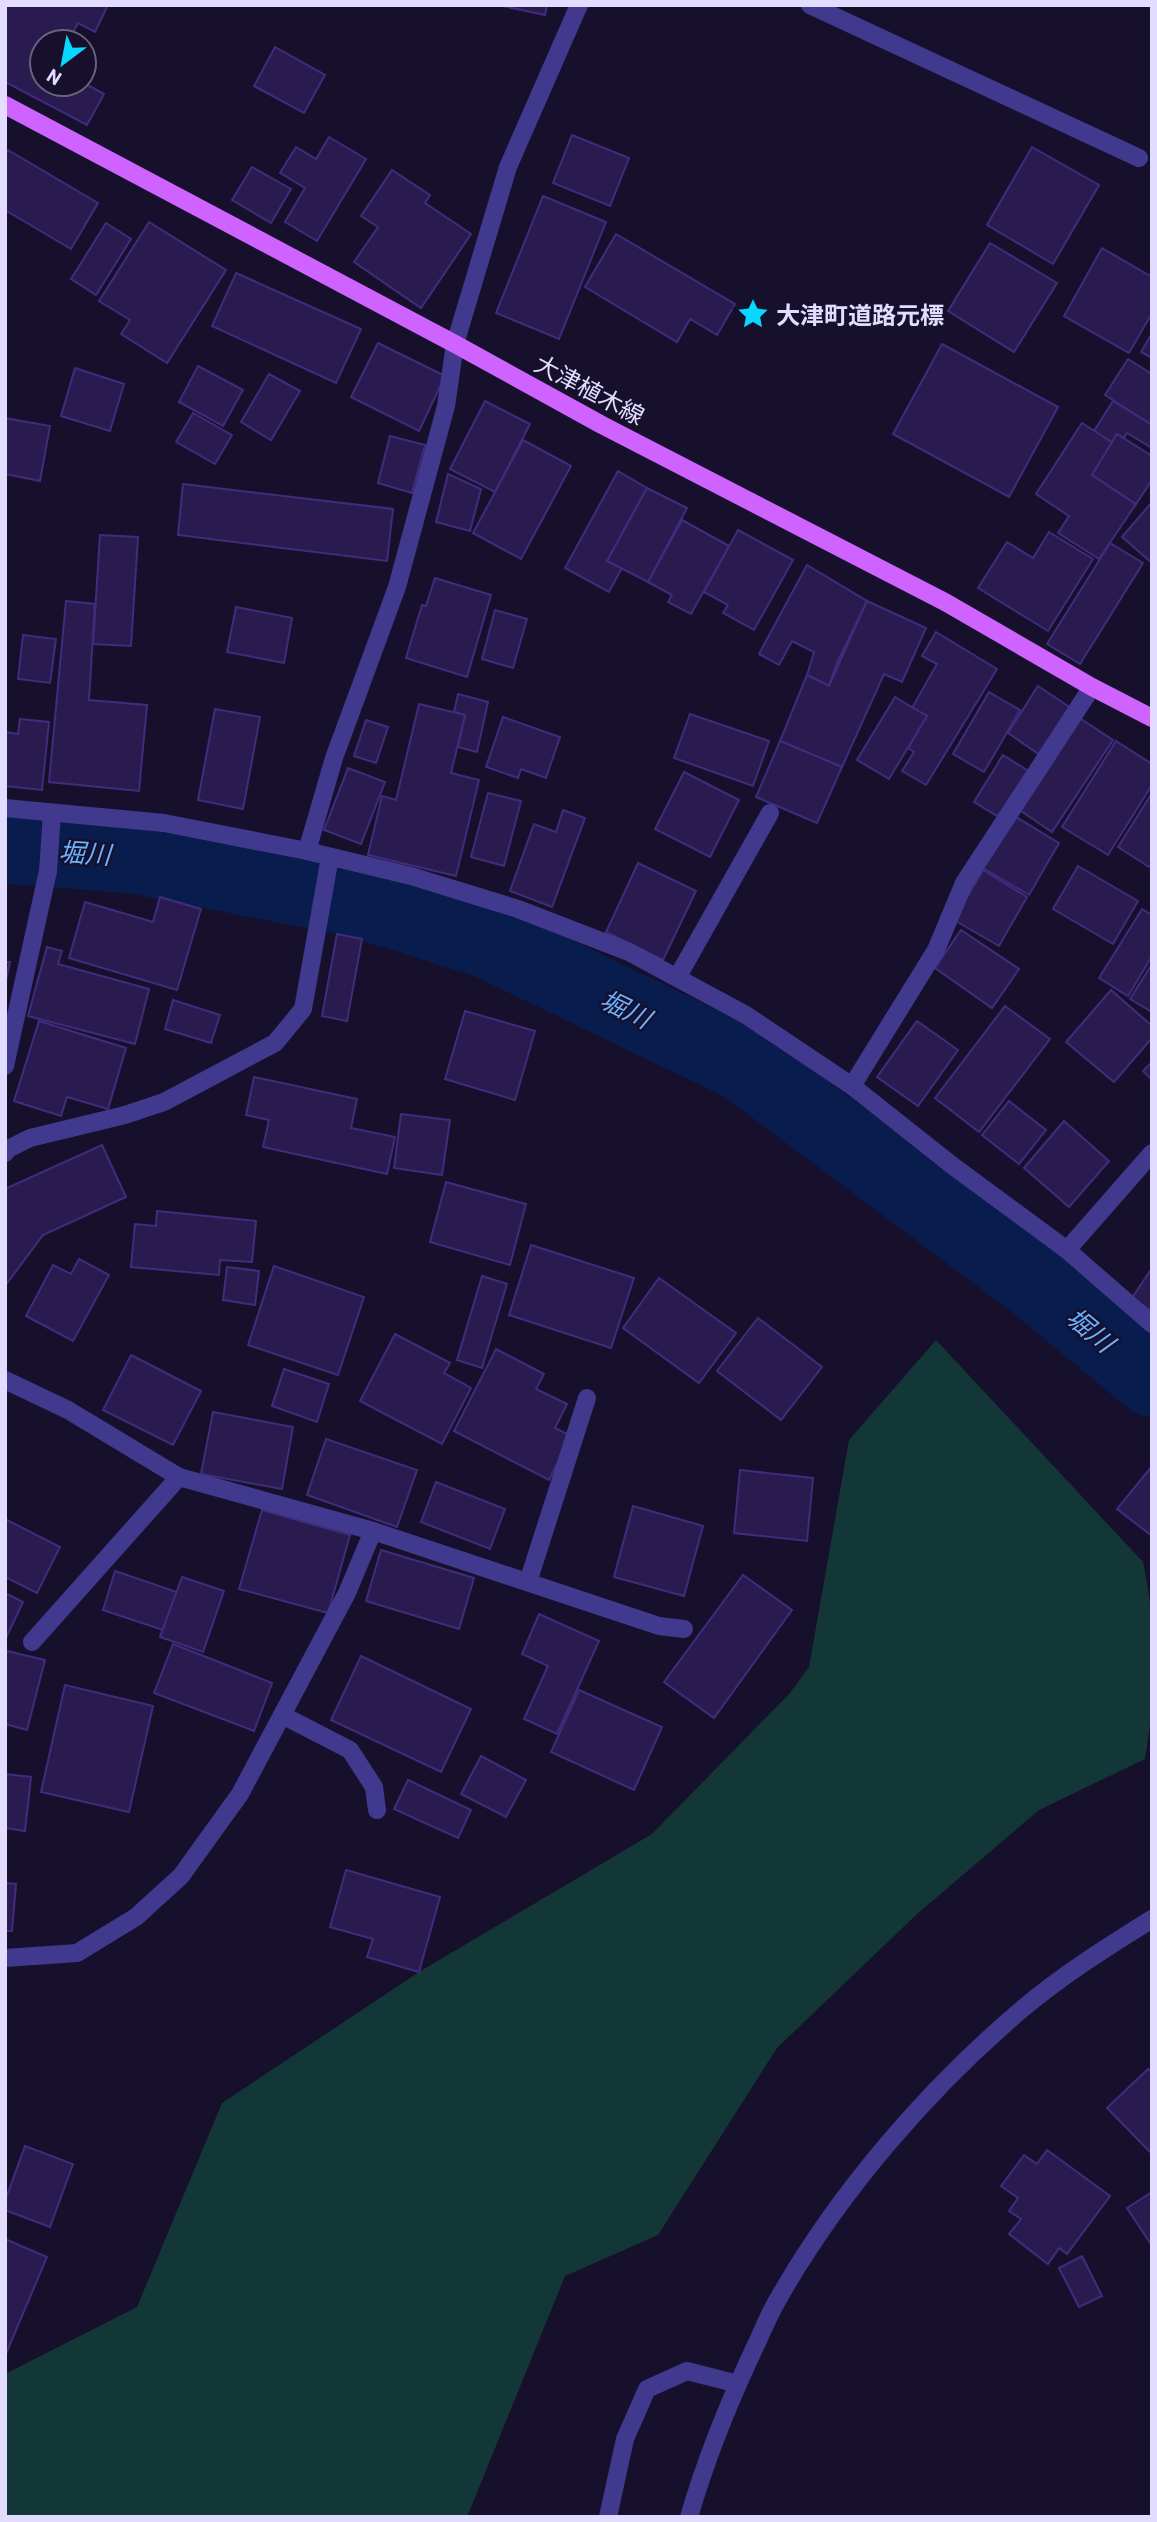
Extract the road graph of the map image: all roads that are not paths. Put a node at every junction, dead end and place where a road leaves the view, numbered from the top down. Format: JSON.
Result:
{"nodes":[{"id":1,"x":579,"y":5,"type":"edge"},
{"id":2,"x":810,"y":5,"type":"edge"},
{"id":3,"x":5,"y":105,"type":"edge"},
{"id":4,"x":1139,"y":158,"type":"dead end"},
{"id":5,"x":456,"y":344,"type":"junction"},
{"id":6,"x":1093,"y":687,"type":"junction"},
{"id":7,"x":1152,"y":718,"type":"edge"},
{"id":8,"x":5,"y":808,"type":"edge"},
{"id":9,"x":52,"y":813,"type":"junction"},
{"id":10,"x":770,"y":813,"type":"dead end"},
{"id":11,"x":307,"y":851,"type":"junction"},
{"id":12,"x":330,"y":857,"type":"junction"},
{"id":13,"x":677,"y":978,"type":"junction"},
{"id":14,"x":5,"y":1066,"type":"edge"},
{"id":15,"x":852,"y":1086,"type":"junction"},
{"id":16,"x":5,"y":1153,"type":"edge"},
{"id":17,"x":1152,"y":1153,"type":"edge"},
{"id":18,"x":1067,"y":1250,"type":"junction"},
{"id":19,"x":1152,"y":1324,"type":"edge"},
{"id":20,"x":5,"y":1380,"type":"edge"},
{"id":21,"x":587,"y":1398,"type":"dead end"},
{"id":22,"x":179,"y":1478,"type":"junction"},
{"id":23,"x":373,"y":1531,"type":"junction"},
{"id":24,"x":528,"y":1582,"type":"junction"},
{"id":25,"x":684,"y":1629,"type":"dead end"},
{"id":26,"x":32,"y":1642,"type":"dead end"},
{"id":27,"x":282,"y":1715,"type":"junction"},
{"id":28,"x":377,"y":1810,"type":"dead end"},
{"id":29,"x":1152,"y":1919,"type":"edge"},
{"id":30,"x":5,"y":1958,"type":"edge"},
{"id":31,"x":738,"y":2384,"type":"junction"},
{"id":32,"x":608,"y":2517,"type":"edge"},
{"id":33,"x":689,"y":2517,"type":"edge"}],
"edges":[{"from":1,"to":5,"type":"street"},
{"from":2,"to":4,"type":"street"},
{"from":3,"to":5,"type":"main road","name":"大津植木線"},
{"from":5,"to":6,"type":"main road","name":"大津植木線"},
{"from":5,"to":11,"type":"street"},
{"from":6,"to":7,"type":"main road","name":"大津植木線"},
{"from":6,"to":15,"type":"street"},
{"from":8,"to":9,"type":"street"},
{"from":9,"to":11,"type":"street"},
{"from":9,"to":14,"type":"street"},
{"from":10,"to":13,"type":"street"},
{"from":11,"to":12,"type":"street"},
{"from":12,"to":13,"type":"street"},
{"from":12,"to":16,"type":"street"},
{"from":13,"to":15,"type":"street"},
{"from":15,"to":18,"type":"street"},
{"from":17,"to":18,"type":"street"},
{"from":18,"to":19,"type":"street"},
{"from":20,"to":22,"type":"street"},
{"from":21,"to":24,"type":"street"},
{"from":22,"to":23,"type":"street"},
{"from":22,"to":26,"type":"street"},
{"from":23,"to":24,"type":"street"},
{"from":23,"to":27,"type":"street"},
{"from":24,"to":25,"type":"street"},
{"from":27,"to":28,"type":"street"},
{"from":27,"to":30,"type":"street"},
{"from":29,"to":31,"type":"street"},
{"from":31,"to":32,"type":"street"},
{"from":31,"to":33,"type":"street"}]}
